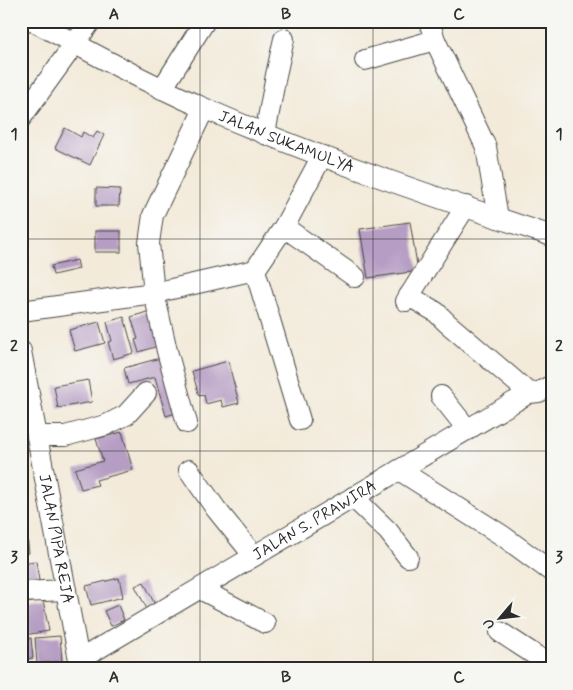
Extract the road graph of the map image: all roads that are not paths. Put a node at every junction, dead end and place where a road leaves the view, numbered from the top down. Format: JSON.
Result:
{"nodes":[{"id":1,"x":33,"y":21,"type":"edge"},
{"id":2,"x":91,"y":21,"type":"edge"},
{"id":3,"x":204,"y":21,"type":"edge"},
{"id":4,"x":429,"y":21,"type":"edge"},
{"id":5,"x":284,"y":39,"type":"dead end"},
{"id":6,"x":436,"y":40,"type":"junction"},
{"id":7,"x":75,"y":44,"type":"junction"},
{"id":8,"x":365,"y":60,"type":"dead end"},
{"id":9,"x":162,"y":89,"type":"junction"},
{"id":10,"x":204,"y":108,"type":"junction"},
{"id":11,"x":21,"y":118,"type":"edge"},
{"id":12,"x":265,"y":134,"type":"junction"},
{"id":13,"x":322,"y":156,"type":"junction"},
{"id":14,"x":466,"y":206,"type":"junction"},
{"id":15,"x":498,"y":218,"type":"junction"},
{"id":16,"x":284,"y":227,"type":"junction"},
{"id":17,"x":552,"y":236,"type":"edge"},
{"id":18,"x":255,"y":270,"type":"junction"},
{"id":19,"x":356,"y":277,"type":"dead end"},
{"id":20,"x":154,"y":293,"type":"junction"},
{"id":21,"x":21,"y":311,"type":"edge"},
{"id":22,"x":21,"y":351,"type":"edge"},
{"id":23,"x":146,"y":392,"type":"dead end"},
{"id":24,"x":543,"y":393,"type":"edge"},
{"id":25,"x":441,"y":396,"type":"dead end"},
{"id":26,"x":26,"y":407,"type":"edge"},
{"id":27,"x":300,"y":420,"type":"dead end"},
{"id":28,"x":187,"y":423,"type":"dead end"},
{"id":29,"x":468,"y":430,"type":"junction"},
{"id":30,"x":37,"y":436,"type":"junction"},
{"id":31,"x":190,"y":470,"type":"dead end"},
{"id":32,"x":399,"y":470,"type":"junction"},
{"id":33,"x":353,"y":497,"type":"junction"},
{"id":34,"x":254,"y":556,"type":"junction"},
{"id":35,"x":408,"y":557,"type":"dead end"},
{"id":36,"x":552,"y":572,"type":"edge"},
{"id":37,"x":200,"y":589,"type":"junction"},
{"id":38,"x":66,"y":590,"type":"junction"},
{"id":39,"x":21,"y":592,"type":"edge"},
{"id":40,"x":265,"y":623,"type":"dead end"},
{"id":41,"x":500,"y":632,"type":"dead end"},
{"id":42,"x":78,"y":666,"type":"edge"},
{"id":43,"x":552,"y":666,"type":"edge"}],
"edges":[{"from":1,"to":7,"type":"street","name":"JALAN SUKAMULYA"},
{"from":2,"to":7,"type":"street"},
{"from":3,"to":9,"type":"street"},
{"from":4,"to":6,"type":"street"},
{"from":5,"to":12,"type":"street"},
{"from":6,"to":8,"type":"street"},
{"from":6,"to":15,"type":"street"},
{"from":7,"to":9,"type":"street","name":"JALAN SUKAMULYA"},
{"from":7,"to":11,"type":"street"},
{"from":9,"to":10,"type":"street","name":"JALAN SUKAMULYA"},
{"from":10,"to":12,"type":"street","name":"JALAN SUKAMULYA"},
{"from":10,"to":20,"type":"street"},
{"from":12,"to":13,"type":"street","name":"JALAN SUKAMULYA"},
{"from":13,"to":14,"type":"street","name":"JALAN SUKAMULYA"},
{"from":13,"to":16,"type":"street"},
{"from":14,"to":15,"type":"street","name":"JALAN SUKAMULYA"},
{"from":14,"to":24,"type":"street"},
{"from":15,"to":17,"type":"street","name":"JALAN SUKAMULYA"},
{"from":16,"to":18,"type":"street"},
{"from":16,"to":19,"type":"street"},
{"from":18,"to":20,"type":"street"},
{"from":18,"to":27,"type":"street"},
{"from":20,"to":21,"type":"street"},
{"from":20,"to":28,"type":"street"},
{"from":22,"to":26,"type":"street","name":"JALAN PIPA REJA"},
{"from":23,"to":30,"type":"street"},
{"from":24,"to":29,"type":"street","name":"JALAN S. PRAWIRA"},
{"from":25,"to":29,"type":"street"},
{"from":26,"to":30,"type":"street","name":"JALAN PIPA REJA"},
{"from":29,"to":32,"type":"street","name":"JALAN S. PRAWIRA"},
{"from":30,"to":38,"type":"street","name":"JALAN PIPA REJA"},
{"from":31,"to":34,"type":"street"},
{"from":32,"to":33,"type":"street","name":"JALAN S. PRAWIRA"},
{"from":32,"to":36,"type":"street"},
{"from":33,"to":34,"type":"street","name":"JALAN S. PRAWIRA"},
{"from":33,"to":35,"type":"street"},
{"from":34,"to":37,"type":"street","name":"JALAN S. PRAWIRA"},
{"from":37,"to":40,"type":"street"},
{"from":37,"to":42,"type":"street","name":"JALAN S. PRAWIRA"},
{"from":38,"to":39,"type":"street"},
{"from":38,"to":42,"type":"street","name":"JALAN PIPA REJA"},
{"from":41,"to":43,"type":"street"}]}
